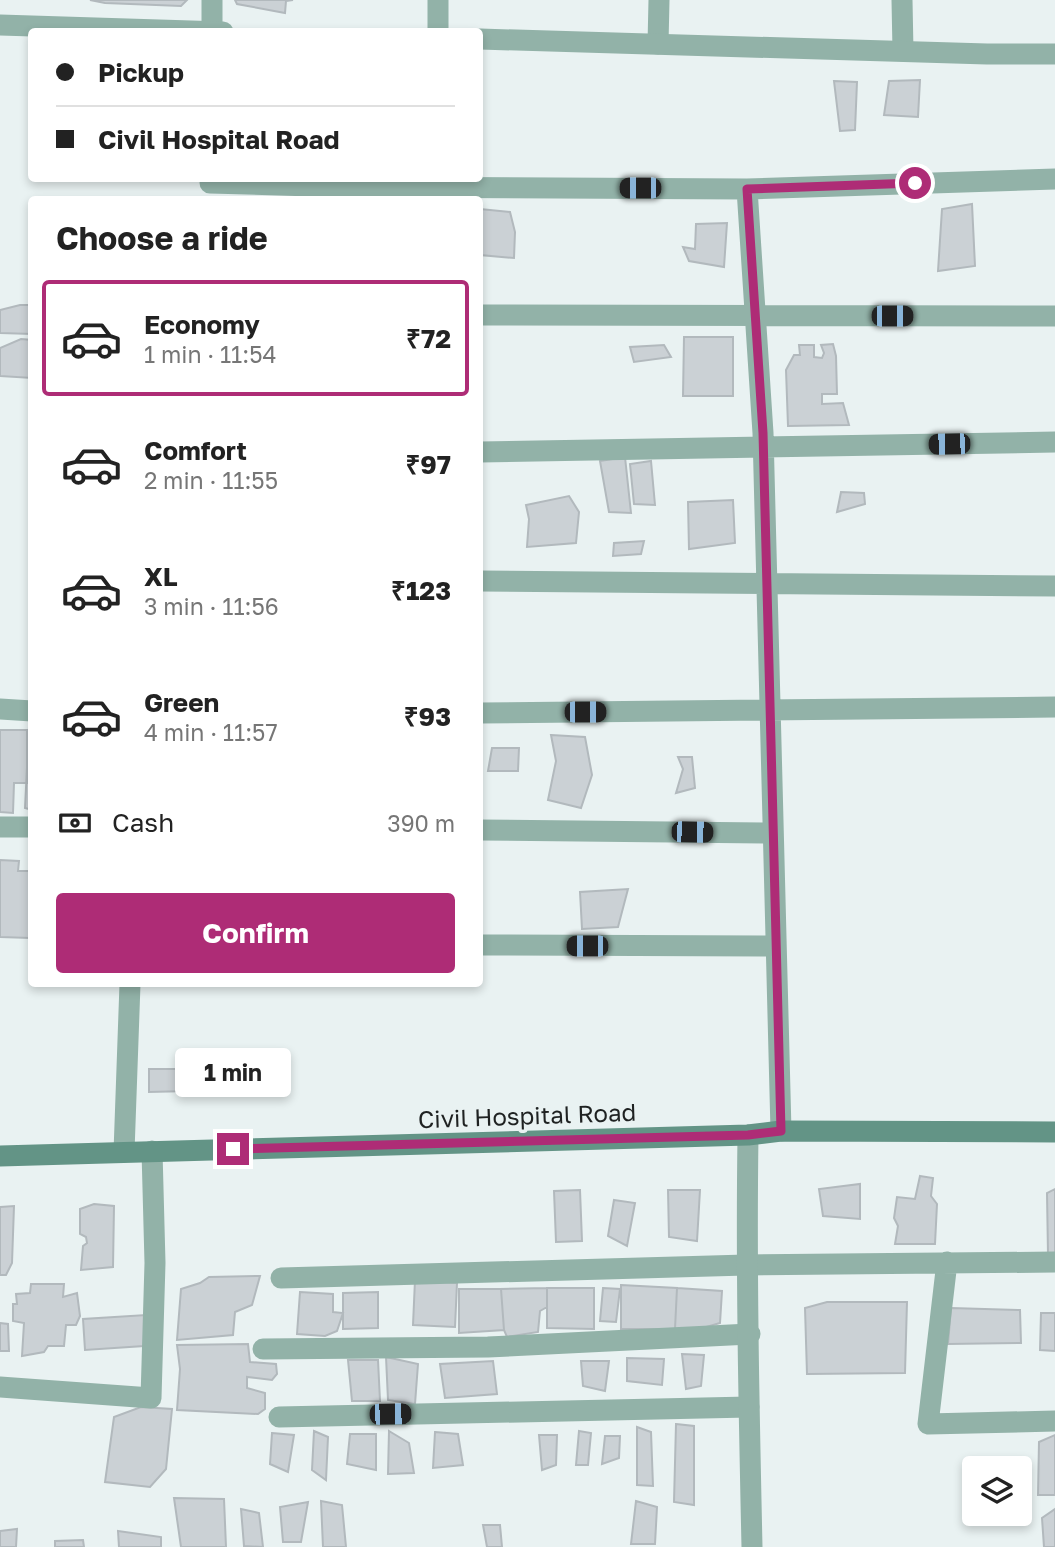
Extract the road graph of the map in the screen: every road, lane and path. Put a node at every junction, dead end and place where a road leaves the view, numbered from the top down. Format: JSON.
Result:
{"nodes":[{"id":1,"x":212,"y":0,"type":"edge"},
{"id":2,"x":438,"y":0,"type":"edge"},
{"id":3,"x":659,"y":0,"type":"edge"},
{"id":4,"x":902,"y":0,"type":"edge"},
{"id":5,"x":0,"y":25,"type":"edge"},
{"id":6,"x":106,"y":28,"type":"edge"},
{"id":7,"x":212,"y":28,"type":"edge"},
{"id":8,"x":438,"y":28,"type":"edge"},
{"id":9,"x":483,"y":39,"type":"edge"},
{"id":10,"x":658,"y":44,"type":"junction"},
{"id":11,"x":903,"y":51,"type":"junction"},
{"id":12,"x":1055,"y":54,"type":"edge"},
{"id":13,"x":1055,"y":179,"type":"edge"},
{"id":14,"x":210,"y":187,"type":"edge"},
{"id":15,"x":747,"y":189,"type":"junction"},
{"id":16,"x":345,"y":193,"type":"edge"},
{"id":17,"x":483,"y":315,"type":"edge"},
{"id":18,"x":755,"y":316,"type":"junction"},
{"id":19,"x":1055,"y":316,"type":"edge"},
{"id":20,"x":1055,"y":442,"type":"edge"},
{"id":21,"x":764,"y":448,"type":"junction"},
{"id":22,"x":483,"y":452,"type":"edge"},
{"id":23,"x":483,"y":581,"type":"edge"},
{"id":24,"x":766,"y":583,"type":"junction"},
{"id":25,"x":1055,"y":586,"type":"edge"},
{"id":26,"x":1055,"y":707,"type":"edge"},
{"id":27,"x":0,"y":709,"type":"edge"},
{"id":28,"x":28,"y":710,"type":"edge"},
{"id":29,"x":769,"y":710,"type":"junction"},
{"id":30,"x":483,"y":713,"type":"edge"},
{"id":31,"x":0,"y":827,"type":"edge"},
{"id":32,"x":28,"y":827,"type":"edge"},
{"id":33,"x":483,"y":831,"type":"edge"},
{"id":34,"x":772,"y":833,"type":"junction"},
{"id":35,"x":483,"y":945,"type":"edge"},
{"id":36,"x":775,"y":946,"type":"junction"},
{"id":37,"x":130,"y":987,"type":"edge"},
{"id":38,"x":781,"y":1131,"type":"junction"},
{"id":39,"x":1055,"y":1132,"type":"edge"},
{"id":40,"x":748,"y":1135,"type":"junction"},
{"id":41,"x":124,"y":1152,"type":"junction"},
{"id":42,"x":152,"y":1152,"type":"junction"},
{"id":43,"x":0,"y":1156,"type":"edge"},
{"id":44,"x":947,"y":1262,"type":"junction"},
{"id":45,"x":1055,"y":1262,"type":"edge"},
{"id":46,"x":746,"y":1265,"type":"junction"},
{"id":47,"x":281,"y":1278,"type":"dead end"},
{"id":48,"x":750,"y":1334,"type":"junction"},
{"id":49,"x":263,"y":1349,"type":"dead end"},
{"id":50,"x":0,"y":1387,"type":"edge"},
{"id":51,"x":749,"y":1407,"type":"junction"},
{"id":52,"x":279,"y":1417,"type":"dead end"},
{"id":53,"x":1055,"y":1421,"type":"edge"},
{"id":54,"x":752,"y":1547,"type":"edge"}],
"edges":[{"from":1,"to":7,"type":"street"},
{"from":2,"to":8,"type":"street"},
{"from":3,"to":10,"type":"street"},
{"from":4,"to":11,"type":"street"},
{"from":5,"to":6,"type":"street"},
{"from":9,"to":10,"type":"street"},
{"from":10,"to":11,"type":"street"},
{"from":11,"to":12,"type":"street"},
{"from":13,"to":15,"type":"street"},
{"from":14,"to":16,"type":"street"},
{"from":15,"to":16,"type":"street"},
{"from":15,"to":18,"type":"street"},
{"from":17,"to":18,"type":"street"},
{"from":18,"to":19,"type":"street"},
{"from":18,"to":21,"type":"street"},
{"from":20,"to":21,"type":"street"},
{"from":21,"to":22,"type":"street"},
{"from":21,"to":24,"type":"street"},
{"from":23,"to":24,"type":"street"},
{"from":24,"to":25,"type":"street"},
{"from":24,"to":29,"type":"street"},
{"from":26,"to":29,"type":"street"},
{"from":27,"to":28,"type":"street"},
{"from":29,"to":30,"type":"street"},
{"from":29,"to":34,"type":"street"},
{"from":31,"to":32,"type":"street"},
{"from":33,"to":34,"type":"street"},
{"from":34,"to":36,"type":"street"},
{"from":35,"to":36,"type":"street"},
{"from":36,"to":38,"type":"street"},
{"from":37,"to":41,"type":"street"},
{"from":38,"to":39,"type":"main road","name":"Civil Hospital Road"},
{"from":38,"to":40,"type":"main road","name":"Civil Hospital Road"},
{"from":40,"to":42,"type":"main road","name":"Civil Hospital Road"},
{"from":40,"to":46,"type":"street"},
{"from":41,"to":42,"type":"main road","name":"Civil Hospital Road"},
{"from":41,"to":43,"type":"main road","name":"Civil Hospital Road"},
{"from":42,"to":50,"type":"street"},
{"from":44,"to":45,"type":"street"},
{"from":44,"to":46,"type":"street"},
{"from":44,"to":53,"type":"street"},
{"from":46,"to":47,"type":"street"},
{"from":46,"to":48,"type":"street"},
{"from":48,"to":49,"type":"street"},
{"from":48,"to":51,"type":"street"},
{"from":51,"to":52,"type":"street"},
{"from":51,"to":54,"type":"street"}]}
